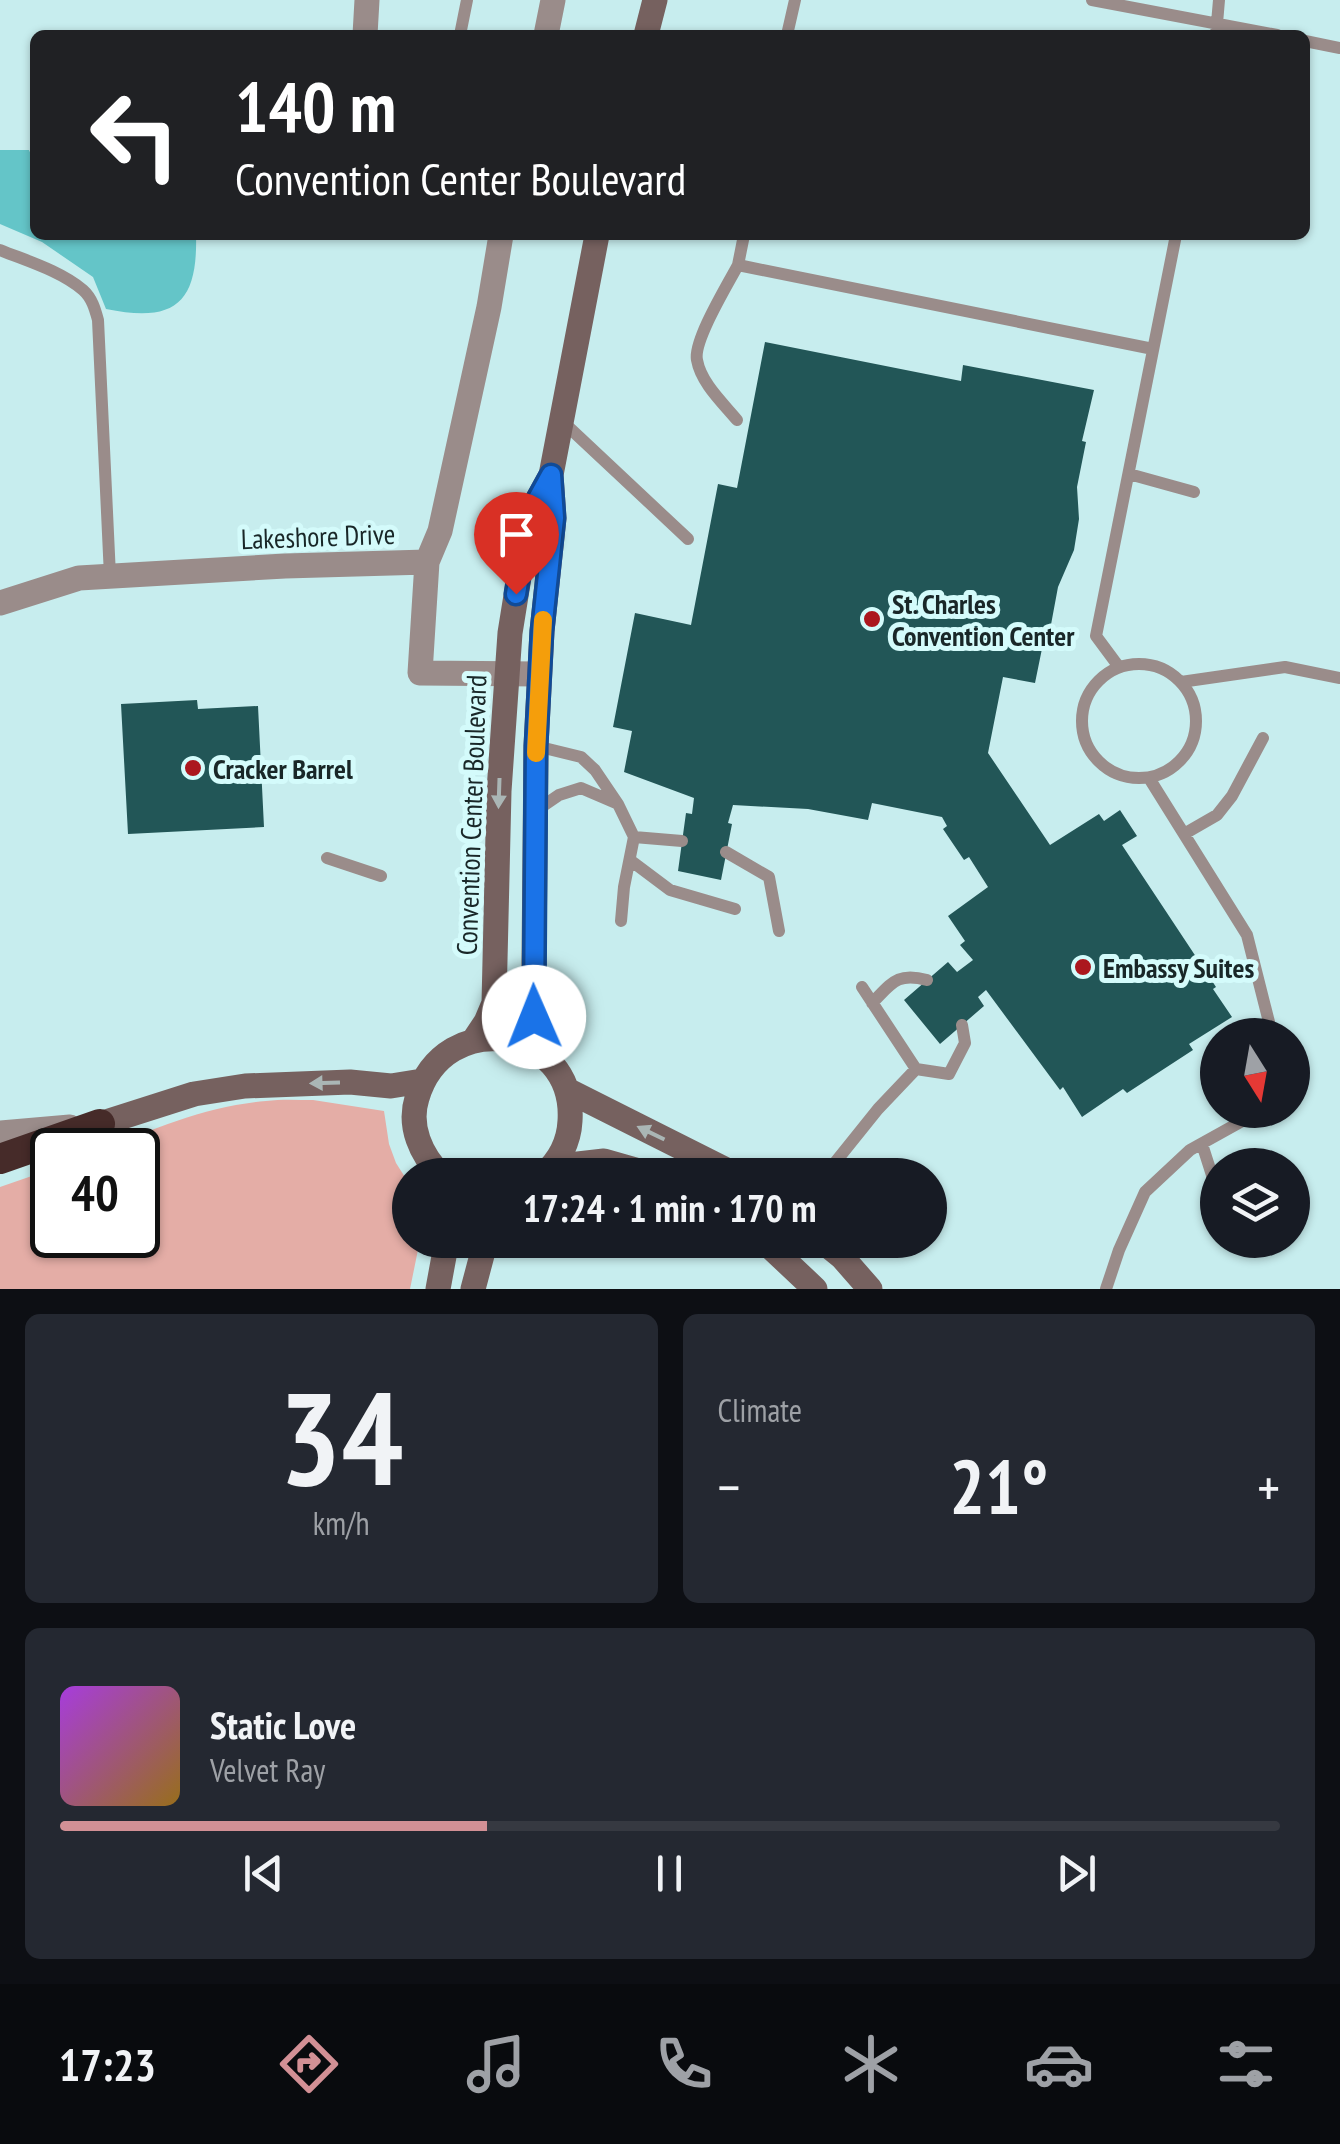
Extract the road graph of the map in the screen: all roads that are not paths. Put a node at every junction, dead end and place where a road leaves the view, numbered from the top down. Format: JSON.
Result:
{"nodes":[{"id":1,"x":367,"y":0,"type":"edge"},
{"id":2,"x":467,"y":0,"type":"edge"},
{"id":3,"x":553,"y":0,"type":"edge"},
{"id":4,"x":656,"y":0,"type":"edge"},
{"id":5,"x":795,"y":0,"type":"edge"},
{"id":6,"x":1092,"y":0,"type":"edge"},
{"id":7,"x":1219,"y":0,"type":"edge"},
{"id":8,"x":1218,"y":29,"type":"edge"},
{"id":9,"x":366,"y":30,"type":"edge"},
{"id":10,"x":461,"y":30,"type":"edge"},
{"id":11,"x":547,"y":30,"type":"edge"},
{"id":12,"x":647,"y":30,"type":"edge"},
{"id":13,"x":788,"y":30,"type":"edge"},
{"id":14,"x":1310,"y":42,"type":"edge"},
{"id":15,"x":1340,"y":48,"type":"edge"},
{"id":16,"x":500,"y":240,"type":"edge"},
{"id":17,"x":596,"y":240,"type":"edge"},
{"id":18,"x":743,"y":240,"type":"edge"},
{"id":19,"x":1175,"y":240,"type":"edge"},
{"id":20,"x":0,"y":250,"type":"edge"},
{"id":21,"x":738,"y":265,"type":"junction"},
{"id":22,"x":1153,"y":350,"type":"junction"},
{"id":23,"x":561,"y":420,"type":"junction"},
{"id":24,"x":737,"y":420,"type":"dead end"},
{"id":25,"x":1129,"y":474,"type":"junction"},
{"id":26,"x":551,"y":475,"type":"junction"},
{"id":27,"x":1194,"y":492,"type":"dead end"},
{"id":28,"x":688,"y":539,"type":"dead end"},
{"id":29,"x":426,"y":562,"type":"junction"},
{"id":30,"x":110,"y":576,"type":"junction"},
{"id":31,"x":0,"y":602,"type":"edge"},
{"id":32,"x":1119,"y":667,"type":"junction"},
{"id":33,"x":506,"y":673,"type":"junction"},
{"id":34,"x":540,"y":674,"type":"junction"},
{"id":35,"x":1340,"y":678,"type":"edge"},
{"id":36,"x":1181,"y":682,"type":"junction"},
{"id":37,"x":1263,"y":738,"type":"dead end"},
{"id":38,"x":536,"y":746,"type":"junction"},
{"id":39,"x":1149,"y":778,"type":"junction"},
{"id":40,"x":618,"y":804,"type":"junction"},
{"id":41,"x":537,"y":810,"type":"junction"},
{"id":42,"x":1184,"y":834,"type":"junction"},
{"id":43,"x":634,"y":837,"type":"junction"},
{"id":44,"x":682,"y":841,"type":"dead end"},
{"id":45,"x":726,"y":852,"type":"dead end"},
{"id":46,"x":327,"y":858,"type":"dead end"},
{"id":47,"x":630,"y":860,"type":"junction"},
{"id":48,"x":381,"y":876,"type":"dead end"},
{"id":49,"x":734,"y":909,"type":"dead end"},
{"id":50,"x":621,"y":921,"type":"dead end"},
{"id":51,"x":779,"y":931,"type":"dead end"},
{"id":52,"x":927,"y":980,"type":"dead end"},
{"id":53,"x":862,"y":987,"type":"dead end"},
{"id":54,"x":872,"y":1003,"type":"junction"},
{"id":55,"x":1268,"y":1018,"type":"edge"},
{"id":56,"x":962,"y":1025,"type":"dead end"},
{"id":57,"x":474,"y":1040,"type":"junction"},
{"id":58,"x":535,"y":1050,"type":"junction"},
{"id":59,"x":916,"y":1069,"type":"junction"},
{"id":60,"x":422,"y":1080,"type":"junction"},
{"id":61,"x":567,"y":1090,"type":"junction"},
{"id":62,"x":100,"y":1124,"type":"junction"},
{"id":63,"x":1230,"y":1128,"type":"edge"},
{"id":64,"x":0,"y":1133,"type":"edge"},
{"id":65,"x":1202,"y":1144,"type":"junction"},
{"id":66,"x":1203,"y":1148,"type":"edge"},
{"id":67,"x":426,"y":1158,"type":"edge"},
{"id":68,"x":557,"y":1158,"type":"edge"},
{"id":69,"x":702,"y":1158,"type":"edge"},
{"id":70,"x":839,"y":1158,"type":"edge"},
{"id":71,"x":0,"y":1159,"type":"edge"},
{"id":72,"x":443,"y":1258,"type":"edge"},
{"id":73,"x":481,"y":1258,"type":"edge"},
{"id":74,"x":782,"y":1258,"type":"edge"},
{"id":75,"x":843,"y":1258,"type":"edge"},
{"id":76,"x":438,"y":1289,"type":"edge"},
{"id":77,"x":473,"y":1289,"type":"edge"},
{"id":78,"x":815,"y":1289,"type":"edge"},
{"id":79,"x":870,"y":1289,"type":"edge"},
{"id":80,"x":1106,"y":1289,"type":"edge"}],
"edges":[{"from":1,"to":9,"type":"street"},
{"from":2,"to":10,"type":"lane"},
{"from":3,"to":11,"type":"street"},
{"from":4,"to":12,"type":"street"},
{"from":5,"to":13,"type":"lane"},
{"from":6,"to":8,"type":"lane"},
{"from":7,"to":8,"type":"lane"},
{"from":14,"to":15,"type":"lane"},
{"from":16,"to":29,"type":"street","name":"Lakeshore Drive"},
{"from":17,"to":23,"type":"street","name":"Convention Center Boulevard"},
{"from":18,"to":21,"type":"lane"},
{"from":19,"to":22,"type":"lane"},
{"from":20,"to":30,"type":"lane"},
{"from":21,"to":22,"type":"lane"},
{"from":21,"to":24,"type":"lane"},
{"from":22,"to":25,"type":"lane"},
{"from":23,"to":26,"type":"street","name":"Convention Center Boulevard"},
{"from":23,"to":28,"type":"lane"},
{"from":25,"to":27,"type":"lane"},
{"from":25,"to":32,"type":"lane"},
{"from":26,"to":33,"type":"street","name":"Convention Center Boulevard"},
{"from":26,"to":34,"type":"street","name":"Convention Center Boulevard"},
{"from":29,"to":30,"type":"street","name":"Lakeshore Drive"},
{"from":29,"to":33,"type":"street"},
{"from":30,"to":31,"type":"street","name":"Lakeshore Drive"},
{"from":32,"to":36,"type":"lane"},
{"from":32,"to":39,"type":"lane"},
{"from":33,"to":34,"type":"street"},
{"from":33,"to":57,"type":"street","name":"Convention Center Boulevard","one_way":true},
{"from":34,"to":38,"type":"street","name":"Convention Center Boulevard"},
{"from":35,"to":36,"type":"lane"},
{"from":36,"to":39,"type":"lane"},
{"from":37,"to":42,"type":"lane"},
{"from":38,"to":40,"type":"lane"},
{"from":38,"to":41,"type":"street","name":"Convention Center Boulevard"},
{"from":39,"to":42,"type":"lane"},
{"from":40,"to":41,"type":"lane"},
{"from":40,"to":43,"type":"lane"},
{"from":41,"to":58,"type":"street","name":"Convention Center Boulevard"},
{"from":42,"to":55,"type":"lane"},
{"from":43,"to":44,"type":"lane"},
{"from":43,"to":47,"type":"lane"},
{"from":45,"to":51,"type":"lane"},
{"from":46,"to":48,"type":"lane"},
{"from":47,"to":49,"type":"lane"},
{"from":47,"to":50,"type":"lane"},
{"from":52,"to":54,"type":"lane"},
{"from":53,"to":54,"type":"lane"},
{"from":54,"to":59,"type":"lane"},
{"from":56,"to":59,"type":"lane"},
{"from":57,"to":58,"type":"street"},
{"from":57,"to":60,"type":"street"},
{"from":58,"to":61,"type":"street"},
{"from":59,"to":70,"type":"lane"},
{"from":60,"to":62,"type":"street","one_way":true},
{"from":60,"to":67,"type":"street"},
{"from":61,"to":68,"type":"street"},
{"from":69,"to":61,"type":"street","one_way":true},
{"from":62,"to":64,"type":"street"},
{"from":62,"to":71,"type":"highway"},
{"from":63,"to":65,"type":"lane"},
{"from":65,"to":66,"type":"lane"},
{"from":65,"to":80,"type":"lane"},
{"from":72,"to":76,"type":"street"},
{"from":73,"to":77,"type":"street"},
{"from":74,"to":78,"type":"street"},
{"from":75,"to":79,"type":"street"}]}
